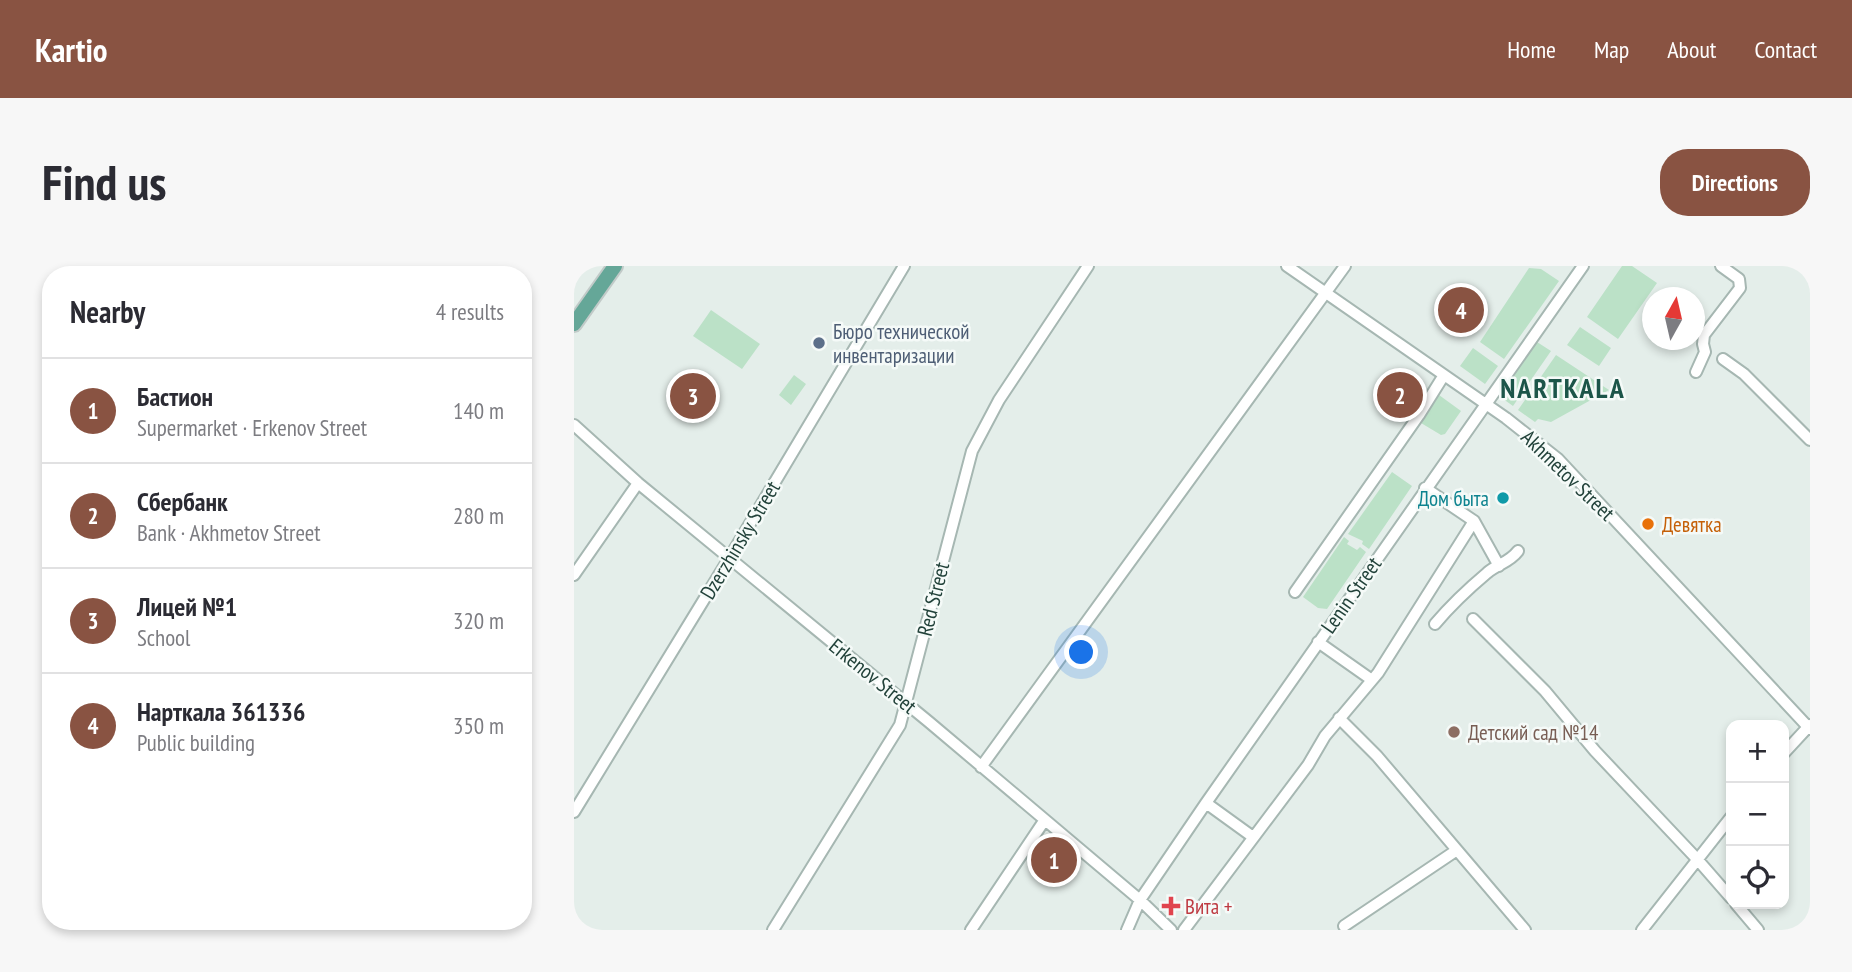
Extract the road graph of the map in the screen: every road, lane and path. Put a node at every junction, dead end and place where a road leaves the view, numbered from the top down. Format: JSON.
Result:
{"nodes":[{"id":1,"x":615,"y":266,"type":"edge"},
{"id":2,"x":904,"y":266,"type":"edge"},
{"id":3,"x":1088,"y":266,"type":"edge"},
{"id":4,"x":1287,"y":266,"type":"edge"},
{"id":5,"x":1345,"y":266,"type":"edge"},
{"id":6,"x":1583,"y":266,"type":"edge"},
{"id":7,"x":1721,"y":266,"type":"edge"},
{"id":8,"x":1325,"y":292,"type":"junction"},
{"id":9,"x":574,"y":324,"type":"edge"},
{"id":10,"x":1723,"y":359,"type":"dead end"},
{"id":11,"x":1696,"y":372,"type":"dead end"},
{"id":12,"x":1444,"y":375,"type":"junction"},
{"id":13,"x":1486,"y":404,"type":"junction"},
{"id":14,"x":574,"y":425,"type":"edge"},
{"id":15,"x":1810,"y":440,"type":"edge"},
{"id":16,"x":638,"y":483,"type":"junction"},
{"id":17,"x":1425,"y":488,"type":"junction"},
{"id":18,"x":1474,"y":521,"type":"junction"},
{"id":19,"x":1518,"y":551,"type":"dead end"},
{"id":20,"x":730,"y":558,"type":"junction"},
{"id":21,"x":1499,"y":566,"type":"junction"},
{"id":22,"x":574,"y":575,"type":"edge"},
{"id":23,"x":1295,"y":592,"type":"dead end"},
{"id":24,"x":1473,"y":619,"type":"dead end"},
{"id":25,"x":1435,"y":624,"type":"dead end"},
{"id":26,"x":1318,"y":642,"type":"junction"},
{"id":27,"x":1373,"y":680,"type":"junction"},
{"id":28,"x":905,"y":703,"type":"junction"},
{"id":29,"x":1339,"y":718,"type":"junction"},
{"id":30,"x":1809,"y":727,"type":"edge"},
{"id":31,"x":1789,"y":748,"type":"edge"},
{"id":32,"x":981,"y":767,"type":"junction"},
{"id":33,"x":1206,"y":803,"type":"junction"},
{"id":34,"x":574,"y":812,"type":"edge"},
{"id":35,"x":1044,"y":821,"type":"junction"},
{"id":36,"x":1726,"y":823,"type":"edge"},
{"id":37,"x":1253,"y":837,"type":"junction"},
{"id":38,"x":1457,"y":850,"type":"junction"},
{"id":39,"x":1697,"y":859,"type":"junction"},
{"id":40,"x":1726,"y":892,"type":"edge"},
{"id":41,"x":1140,"y":900,"type":"junction"},
{"id":42,"x":1740,"y":909,"type":"edge"},
{"id":43,"x":1344,"y":926,"type":"dead end"},
{"id":44,"x":773,"y":930,"type":"edge"},
{"id":45,"x":971,"y":930,"type":"edge"},
{"id":46,"x":1126,"y":930,"type":"edge"},
{"id":47,"x":1171,"y":930,"type":"edge"},
{"id":48,"x":1184,"y":930,"type":"edge"},
{"id":49,"x":1525,"y":930,"type":"edge"},
{"id":50,"x":1642,"y":930,"type":"edge"},
{"id":51,"x":1758,"y":930,"type":"edge"}],
"edges":[{"from":1,"to":9,"type":"main road"},
{"from":2,"to":20,"type":"street","name":"Dzerzhinsky Street"},
{"from":3,"to":28,"type":"street","name":"Red Street"},
{"from":4,"to":8,"type":"street","name":"Akhmetov Street"},
{"from":5,"to":8,"type":"street"},
{"from":6,"to":13,"type":"street","name":"Lenin Street"},
{"from":7,"to":11,"type":"street"},
{"from":8,"to":12,"type":"street","name":"Akhmetov Street"},
{"from":8,"to":32,"type":"street"},
{"from":10,"to":15,"type":"street"},
{"from":12,"to":13,"type":"street","name":"Akhmetov Street"},
{"from":12,"to":23,"type":"street"},
{"from":13,"to":17,"type":"street","name":"Lenin Street"},
{"from":13,"to":30,"type":"street","name":"Akhmetov Street"},
{"from":14,"to":16,"type":"street","name":"Erkenov Street"},
{"from":16,"to":20,"type":"street","name":"Erkenov Street"},
{"from":16,"to":22,"type":"street"},
{"from":17,"to":18,"type":"street"},
{"from":17,"to":26,"type":"street","name":"Lenin Street"},
{"from":18,"to":21,"type":"street"},
{"from":18,"to":27,"type":"street"},
{"from":19,"to":21,"type":"street"},
{"from":20,"to":28,"type":"street","name":"Erkenov Street"},
{"from":20,"to":34,"type":"street","name":"Dzerzhinsky Street"},
{"from":21,"to":25,"type":"street"},
{"from":24,"to":39,"type":"street"},
{"from":26,"to":27,"type":"street"},
{"from":26,"to":33,"type":"street","name":"Lenin Street"},
{"from":27,"to":29,"type":"street"},
{"from":28,"to":32,"type":"street","name":"Erkenov Street"},
{"from":28,"to":44,"type":"street","name":"Red Street"},
{"from":29,"to":37,"type":"street"},
{"from":29,"to":38,"type":"street"},
{"from":30,"to":31,"type":"street"},
{"from":32,"to":35,"type":"street","name":"Erkenov Street"},
{"from":33,"to":37,"type":"street"},
{"from":33,"to":41,"type":"street","name":"Lenin Street"},
{"from":35,"to":41,"type":"street","name":"Erkenov Street"},
{"from":35,"to":45,"type":"street"},
{"from":36,"to":39,"type":"street"},
{"from":37,"to":48,"type":"street"},
{"from":38,"to":43,"type":"street"},
{"from":38,"to":49,"type":"street"},
{"from":39,"to":40,"type":"street"},
{"from":39,"to":50,"type":"street"},
{"from":41,"to":46,"type":"street","name":"Lenin Street"},
{"from":41,"to":47,"type":"street","name":"Erkenov Street"},
{"from":42,"to":51,"type":"street"}]}
